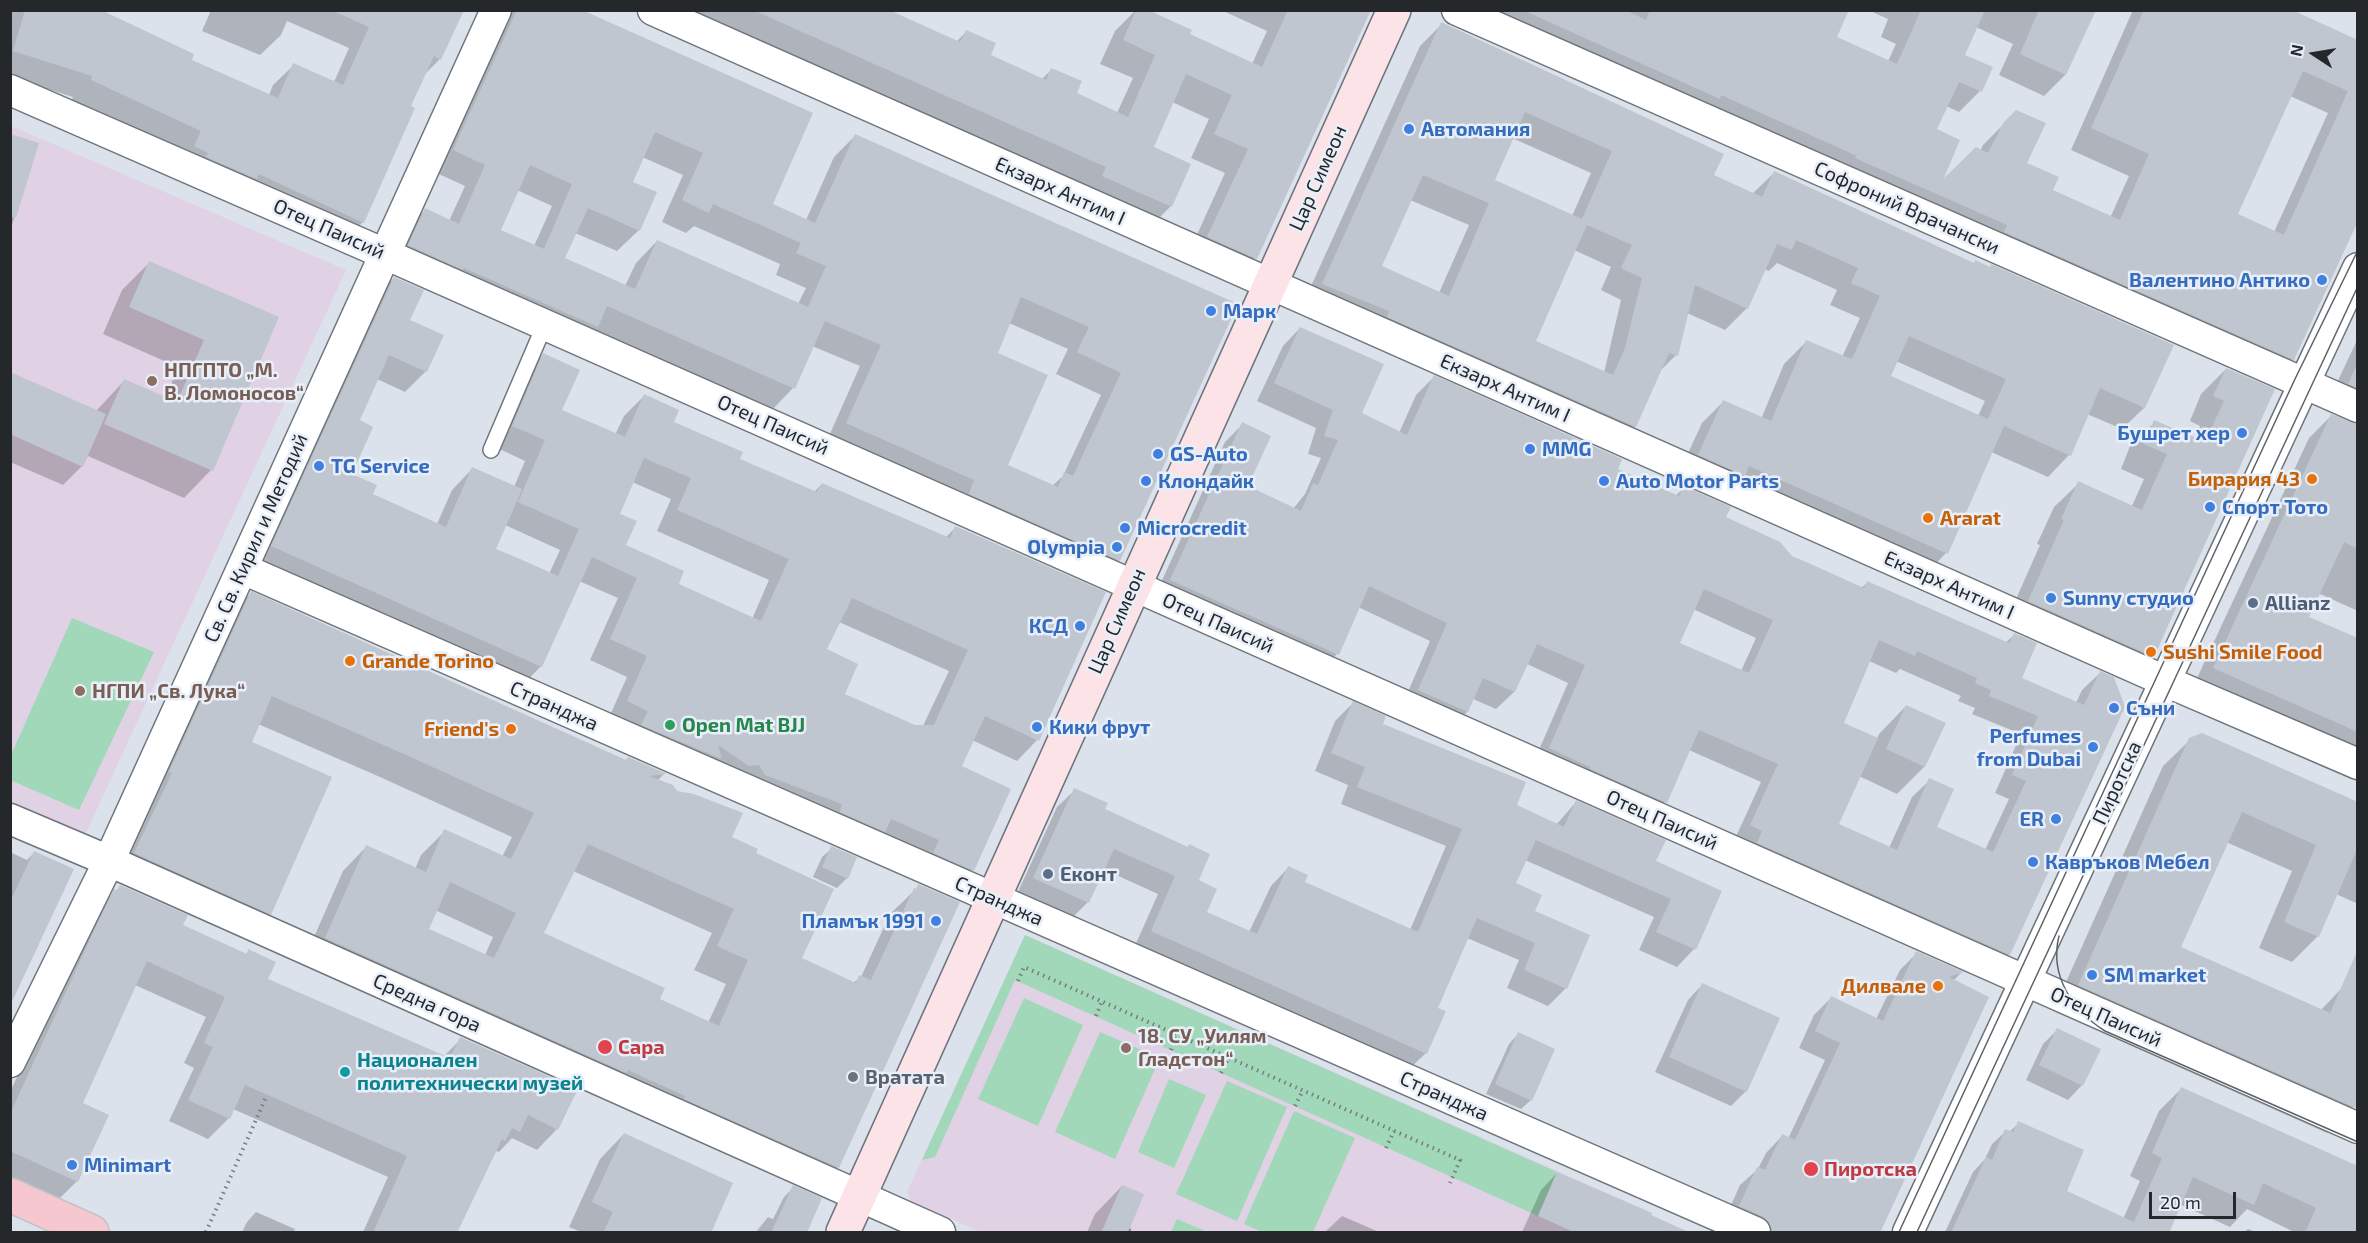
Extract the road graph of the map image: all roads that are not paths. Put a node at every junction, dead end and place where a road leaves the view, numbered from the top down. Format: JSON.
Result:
{"nodes":[{"id":1,"x":496,"y":10,"type":"edge"},
{"id":2,"x":653,"y":10,"type":"edge"},
{"id":3,"x":1394,"y":10,"type":"edge"},
{"id":4,"x":1457,"y":10,"type":"edge"},
{"id":5,"x":10,"y":90,"type":"edge"},
{"id":6,"x":385,"y":254,"type":"junction"},
{"id":7,"x":2358,"y":268,"type":"edge"},
{"id":8,"x":1270,"y":284,"type":"junction"},
{"id":9,"x":545,"y":324,"type":"junction"},
{"id":10,"x":2303,"y":382,"type":"junction"},
{"id":11,"x":2358,"y":406,"type":"edge"},
{"id":12,"x":490,"y":450,"type":"dead end"},
{"id":13,"x":243,"y":569,"type":"junction"},
{"id":14,"x":1133,"y":585,"type":"junction"},
{"id":15,"x":2164,"y":681,"type":"junction"},
{"id":16,"x":2358,"y":764,"type":"edge"},
{"id":17,"x":10,"y":819,"type":"edge"},
{"id":18,"x":109,"y":861,"type":"junction"},
{"id":19,"x":993,"y":899,"type":"junction"},
{"id":20,"x":2025,"y":981,"type":"junction"},
{"id":21,"x":10,"y":1062,"type":"edge"},
{"id":22,"x":2358,"y":1128,"type":"edge"},
{"id":23,"x":10,"y":1195,"type":"edge"},
{"id":24,"x":860,"y":1196,"type":"junction"},
{"id":25,"x":92,"y":1233,"type":"edge"},
{"id":26,"x":843,"y":1233,"type":"edge"},
{"id":27,"x":940,"y":1233,"type":"edge"},
{"id":28,"x":1755,"y":1233,"type":"edge"},
{"id":29,"x":1908,"y":1233,"type":"edge"}],
"edges":[{"from":1,"to":6,"type":"street","name":"Св. Св. Кирил и Методий"},
{"from":2,"to":8,"type":"street","name":"Екзарх Антим I"},
{"from":3,"to":8,"type":"street","name":"Цар Симеон"},
{"from":4,"to":10,"type":"street","name":"Софроний Врачански"},
{"from":5,"to":6,"type":"street","name":"Отец Паисий"},
{"from":6,"to":9,"type":"street","name":"Отец Паисий"},
{"from":6,"to":13,"type":"street","name":"Св. Св. Кирил и Методий"},
{"from":7,"to":10,"type":"street","name":"Пиротска"},
{"from":8,"to":14,"type":"street","name":"Цар Симеон"},
{"from":8,"to":15,"type":"street","name":"Екзарх Антим I"},
{"from":9,"to":12,"type":"lane"},
{"from":9,"to":14,"type":"street","name":"Отец Паисий"},
{"from":10,"to":11,"type":"street","name":"Софроний Врачански"},
{"from":10,"to":15,"type":"street","name":"Пиротска"},
{"from":13,"to":18,"type":"street","name":"Св. Св. Кирил и Методий"},
{"from":13,"to":19,"type":"street","name":"Странджа"},
{"from":14,"to":19,"type":"street","name":"Цар Симеон"},
{"from":14,"to":20,"type":"street","name":"Отец Паисий"},
{"from":15,"to":16,"type":"street","name":"Екзарх Антим I"},
{"from":15,"to":20,"type":"street","name":"Пиротска"},
{"from":17,"to":18,"type":"street","name":"Средна гора"},
{"from":18,"to":21,"type":"street","name":"Св. Св. Кирил и Методий"},
{"from":18,"to":24,"type":"street","name":"Средна гора"},
{"from":19,"to":24,"type":"street","name":"Цар Симеон"},
{"from":19,"to":28,"type":"street","name":"Странджа"},
{"from":20,"to":22,"type":"street","name":"Отец Паисий"},
{"from":20,"to":29,"type":"street","name":"Пиротска"},
{"from":23,"to":25,"type":"main road"},
{"from":24,"to":26,"type":"street","name":"Цар Симеон"},
{"from":24,"to":27,"type":"street","name":"Средна гора"}]}
